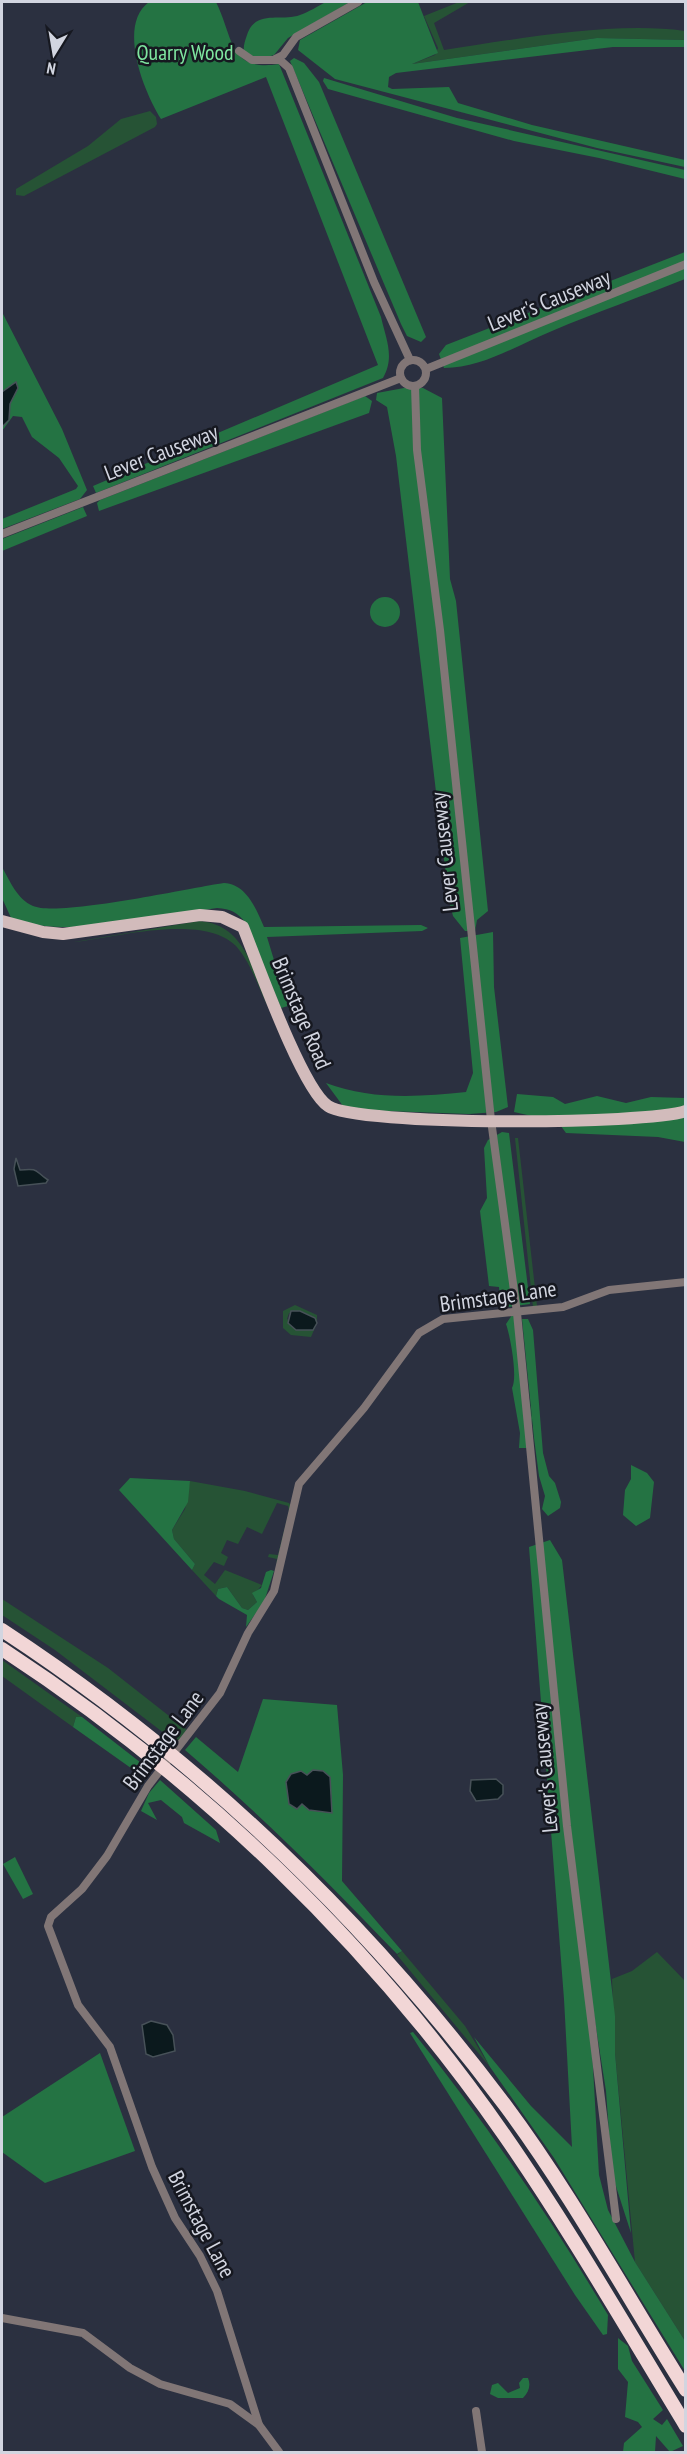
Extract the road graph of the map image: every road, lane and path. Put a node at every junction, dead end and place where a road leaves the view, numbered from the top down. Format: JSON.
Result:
{"nodes":[{"id":1,"x":358,"y":2,"type":"edge"},
{"id":2,"x":287,"y":50,"type":"junction"},
{"id":3,"x":239,"y":51,"type":"dead end"},
{"id":4,"x":275,"y":59,"type":"junction"},
{"id":5,"x":289,"y":68,"type":"junction"},
{"id":6,"x":686,"y":264,"type":"edge"},
{"id":7,"x":410,"y":360,"type":"junction"},
{"id":8,"x":426,"y":369,"type":"junction"},
{"id":9,"x":401,"y":378,"type":"junction"},
{"id":10,"x":415,"y":386,"type":"junction"},
{"id":11,"x":2,"y":534,"type":"edge"},
{"id":12,"x":2,"y":921,"type":"edge"},
{"id":13,"x":686,"y":1111,"type":"edge"},
{"id":14,"x":491,"y":1120,"type":"junction"},
{"id":15,"x":686,"y":1282,"type":"edge"},
{"id":16,"x":518,"y":1313,"type":"junction"},
{"id":17,"x":2,"y":1630,"type":"edge"},
{"id":18,"x":2,"y":1649,"type":"edge"},
{"id":19,"x":616,"y":2219,"type":"dead end"},
{"id":20,"x":2,"y":2318,"type":"edge"},
{"id":21,"x":686,"y":2390,"type":"edge"},
{"id":22,"x":248,"y":2395,"type":"junction"},
{"id":23,"x":230,"y":2404,"type":"junction"},
{"id":24,"x":476,"y":2411,"type":"dead end"},
{"id":25,"x":259,"y":2425,"type":"junction"},
{"id":26,"x":686,"y":2426,"type":"edge"},
{"id":27,"x":279,"y":2452,"type":"edge"},
{"id":28,"x":482,"y":2452,"type":"edge"}],
"edges":[{"from":1,"to":2,"type":"street"},
{"from":2,"to":4,"type":"street"},
{"from":2,"to":5,"type":"street"},
{"from":3,"to":4,"type":"street"},
{"from":4,"to":5,"type":"street"},
{"from":5,"to":7,"type":"street"},
{"from":6,"to":8,"type":"street","name":"Lever's Causeway"},
{"from":7,"to":8,"type":"street"},
{"from":7,"to":9,"type":"street"},
{"from":8,"to":10,"type":"street"},
{"from":9,"to":10,"type":"street"},
{"from":9,"to":11,"type":"street","name":"Lever Causeway"},
{"from":10,"to":14,"type":"street","name":"Lever Causeway"},
{"from":12,"to":14,"type":"main road","name":"Brimstage Road"},
{"from":13,"to":14,"type":"main road","name":"Brimstage Road"},
{"from":14,"to":16,"type":"street","name":"Lever Causeway"},
{"from":15,"to":16,"type":"street","name":"Brimstage Lane"},
{"from":16,"to":19,"type":"street","name":"Lever's Causeway"},
{"from":16,"to":22,"type":"street","name":"Brimstage Lane"},
{"from":17,"to":21,"type":"highway"},
{"from":18,"to":26,"type":"highway"},
{"from":20,"to":23,"type":"street"},
{"from":22,"to":23,"type":"street"},
{"from":22,"to":25,"type":"street","name":"Brimstage Lane"},
{"from":23,"to":25,"type":"street"},
{"from":24,"to":28,"type":"street"},
{"from":25,"to":27,"type":"street"}]}
